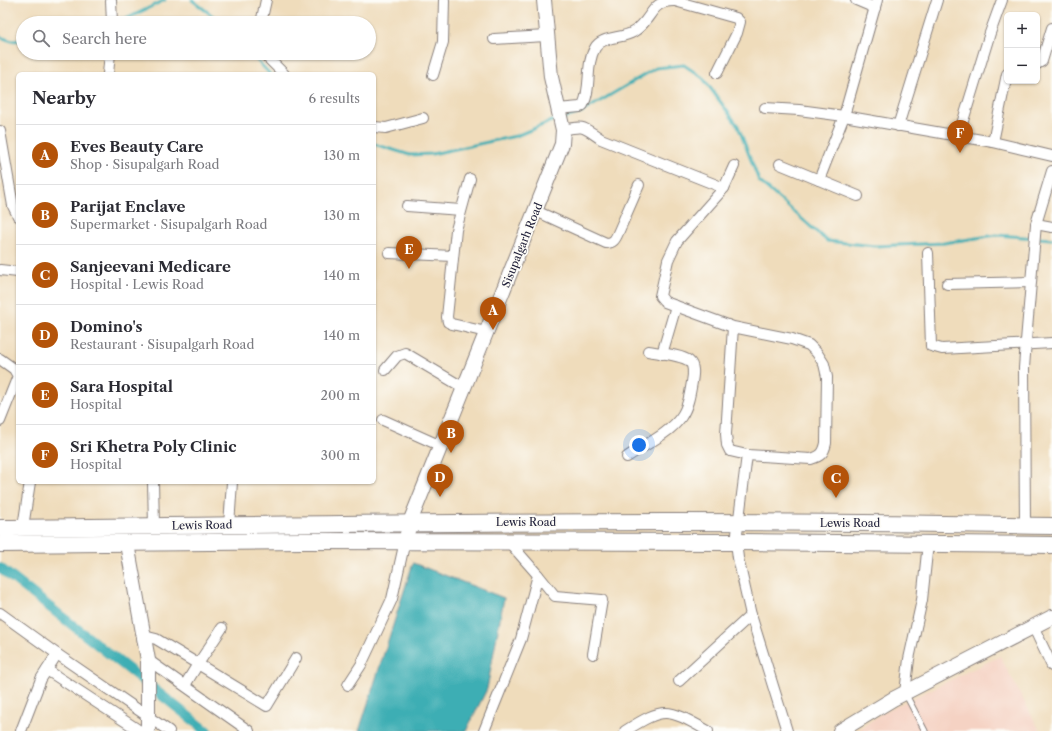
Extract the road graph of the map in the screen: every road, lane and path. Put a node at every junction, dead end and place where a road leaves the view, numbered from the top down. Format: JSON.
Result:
{"nodes":[{"id":1,"x":266,"y":0,"type":"edge"},
{"id":2,"x":444,"y":0,"type":"edge"},
{"id":3,"x":544,"y":0,"type":"edge"},
{"id":4,"x":856,"y":0,"type":"edge"},
{"id":5,"x":937,"y":0,"type":"edge"},
{"id":6,"x":1002,"y":0,"type":"edge"},
{"id":7,"x":111,"y":4,"type":"edge"},
{"id":8,"x":876,"y":4,"type":"edge"},
{"id":9,"x":112,"y":16,"type":"edge"},
{"id":10,"x":263,"y":16,"type":"edge"},
{"id":11,"x":1052,"y":28,"type":"edge"},
{"id":12,"x":546,"y":36,"type":"junction"},
{"id":13,"x":494,"y":39,"type":"dead end"},
{"id":14,"x":109,"y":60,"type":"edge"},
{"id":15,"x":270,"y":60,"type":"edge"},
{"id":16,"x":1040,"y":62,"type":"edge"},
{"id":17,"x":108,"y":72,"type":"edge"},
{"id":18,"x":282,"y":72,"type":"edge"},
{"id":19,"x":717,"y":73,"type":"dead end"},
{"id":20,"x":432,"y":76,"type":"dead end"},
{"id":21,"x":1005,"y":84,"type":"edge"},
{"id":22,"x":765,"y":108,"type":"dead end"},
{"id":23,"x":844,"y":116,"type":"junction"},
{"id":24,"x":423,"y":118,"type":"dead end"},
{"id":25,"x":560,"y":119,"type":"junction"},
{"id":26,"x":898,"y":126,"type":"junction"},
{"id":27,"x":376,"y":127,"type":"edge"},
{"id":28,"x":0,"y":131,"type":"edge"},
{"id":29,"x":958,"y":137,"type":"junction"},
{"id":30,"x":993,"y":142,"type":"junction"},
{"id":31,"x":1052,"y":156,"type":"edge"},
{"id":32,"x":780,"y":164,"type":"dead end"},
{"id":33,"x":734,"y":166,"type":"dead end"},
{"id":34,"x":1052,"y":171,"type":"edge"},
{"id":35,"x":470,"y":179,"type":"dead end"},
{"id":36,"x":818,"y":180,"type":"junction"},
{"id":37,"x":639,"y":185,"type":"dead end"},
{"id":38,"x":724,"y":188,"type":"junction"},
{"id":39,"x":858,"y":196,"type":"dead end"},
{"id":40,"x":407,"y":206,"type":"dead end"},
{"id":41,"x":461,"y":210,"type":"junction"},
{"id":42,"x":536,"y":211,"type":"junction"},
{"id":43,"x":16,"y":212,"type":"edge"},
{"id":44,"x":1052,"y":227,"type":"edge"},
{"id":45,"x":1035,"y":228,"type":"junction"},
{"id":46,"x":389,"y":253,"type":"dead end"},
{"id":47,"x":928,"y":253,"type":"dead end"},
{"id":48,"x":453,"y":256,"type":"junction"},
{"id":49,"x":0,"y":270,"type":"edge"},
{"id":50,"x":16,"y":272,"type":"edge"},
{"id":51,"x":1031,"y":282,"type":"junction"},
{"id":52,"x":947,"y":284,"type":"dead end"},
{"id":53,"x":676,"y":306,"type":"junction"},
{"id":54,"x":733,"y":327,"type":"junction"},
{"id":55,"x":486,"y":332,"type":"junction"},
{"id":56,"x":1052,"y":343,"type":"edge"},
{"id":57,"x":1026,"y":345,"type":"junction"},
{"id":58,"x":648,"y":351,"type":"dead end"},
{"id":59,"x":662,"y":354,"type":"junction"},
{"id":60,"x":0,"y":359,"type":"edge"},
{"id":61,"x":386,"y":370,"type":"dead end"},
{"id":62,"x":16,"y":372,"type":"edge"},
{"id":63,"x":16,"y":380,"type":"edge"},
{"id":64,"x":464,"y":388,"type":"junction"},
{"id":65,"x":2,"y":408,"type":"edge"},
{"id":66,"x":383,"y":420,"type":"dead end"},
{"id":67,"x":0,"y":421,"type":"edge"},
{"id":68,"x":441,"y":446,"type":"junction"},
{"id":69,"x":747,"y":455,"type":"junction"},
{"id":70,"x":627,"y":457,"type":"dead end"},
{"id":71,"x":30,"y":484,"type":"edge"},
{"id":72,"x":153,"y":484,"type":"edge"},
{"id":73,"x":232,"y":484,"type":"edge"},
{"id":74,"x":410,"y":523,"type":"junction"},
{"id":75,"x":738,"y":523,"type":"junction"},
{"id":76,"x":228,"y":525,"type":"junction"},
{"id":77,"x":126,"y":526,"type":"junction"},
{"id":78,"x":154,"y":526,"type":"junction"},
{"id":79,"x":1025,"y":526,"type":"junction"},
{"id":80,"x":1052,"y":526,"type":"edge"},
{"id":81,"x":23,"y":527,"type":"junction"},
{"id":82,"x":0,"y":528,"type":"edge"},
{"id":83,"x":405,"y":542,"type":"junction"},
{"id":84,"x":509,"y":542,"type":"junction"},
{"id":85,"x":736,"y":542,"type":"junction"},
{"id":86,"x":928,"y":543,"type":"junction"},
{"id":87,"x":0,"y":544,"type":"edge"},
{"id":88,"x":127,"y":544,"type":"junction"},
{"id":89,"x":1052,"y":546,"type":"edge"},
{"id":90,"x":538,"y":574,"type":"junction"},
{"id":91,"x":0,"y":612,"type":"edge"},
{"id":92,"x":751,"y":615,"type":"junction"},
{"id":93,"x":1052,"y":617,"type":"edge"},
{"id":94,"x":1033,"y":626,"type":"junction"},
{"id":95,"x":222,"y":628,"type":"dead end"},
{"id":96,"x":144,"y":636,"type":"junction"},
{"id":97,"x":57,"y":654,"type":"junction"},
{"id":98,"x":593,"y":654,"type":"dead end"},
{"id":99,"x":296,"y":658,"type":"dead end"},
{"id":100,"x":198,"y":664,"type":"junction"},
{"id":101,"x":1052,"y":666,"type":"edge"},
{"id":102,"x":149,"y":667,"type":"junction"},
{"id":103,"x":47,"y":670,"type":"junction"},
{"id":104,"x":679,"y":681,"type":"dead end"},
{"id":105,"x":185,"y":685,"type":"junction"},
{"id":106,"x":348,"y":685,"type":"dead end"},
{"id":107,"x":905,"y":693,"type":"junction"},
{"id":108,"x":148,"y":716,"type":"junction"},
{"id":109,"x":21,"y":731,"type":"edge"},
{"id":110,"x":140,"y":731,"type":"edge"},
{"id":111,"x":148,"y":731,"type":"edge"},
{"id":112,"x":169,"y":731,"type":"edge"},
{"id":113,"x":249,"y":731,"type":"edge"},
{"id":114,"x":484,"y":731,"type":"edge"},
{"id":115,"x":625,"y":731,"type":"edge"},
{"id":116,"x":708,"y":731,"type":"edge"},
{"id":117,"x":787,"y":731,"type":"edge"},
{"id":118,"x":840,"y":731,"type":"edge"},
{"id":119,"x":925,"y":731,"type":"edge"}],
"edges":[{"from":1,"to":10,"type":"street"},
{"from":2,"to":20,"type":"street"},
{"from":3,"to":12,"type":"street"},
{"from":4,"to":8,"type":"street"},
{"from":5,"to":26,"type":"street"},
{"from":6,"to":29,"type":"street"},
{"from":7,"to":9,"type":"street"},
{"from":8,"to":23,"type":"street"},
{"from":11,"to":16,"type":"street"},
{"from":12,"to":13,"type":"street"},
{"from":12,"to":25,"type":"street"},
{"from":14,"to":17,"type":"street"},
{"from":15,"to":18,"type":"street"},
{"from":19,"to":25,"type":"street"},
{"from":21,"to":30,"type":"street"},
{"from":22,"to":23,"type":"street"},
{"from":23,"to":26,"type":"street"},
{"from":23,"to":36,"type":"street"},
{"from":24,"to":27,"type":"street"},
{"from":25,"to":38,"type":"street"},
{"from":25,"to":42,"type":"street","name":"Sisupalgarh Road"},
{"from":26,"to":29,"type":"street"},
{"from":28,"to":43,"type":"street"},
{"from":29,"to":30,"type":"street"},
{"from":30,"to":31,"type":"street"},
{"from":32,"to":36,"type":"street"},
{"from":33,"to":38,"type":"street"},
{"from":34,"to":45,"type":"street"},
{"from":35,"to":41,"type":"street"},
{"from":36,"to":39,"type":"street"},
{"from":37,"to":42,"type":"street"},
{"from":38,"to":53,"type":"street"},
{"from":40,"to":41,"type":"street"},
{"from":41,"to":48,"type":"street"},
{"from":42,"to":55,"type":"street","name":"Sisupalgarh Road"},
{"from":44,"to":45,"type":"street"},
{"from":45,"to":51,"type":"street"},
{"from":46,"to":48,"type":"street"},
{"from":47,"to":57,"type":"street"},
{"from":48,"to":55,"type":"street"},
{"from":49,"to":50,"type":"street"},
{"from":51,"to":52,"type":"street"},
{"from":51,"to":57,"type":"street"},
{"from":53,"to":54,"type":"street"},
{"from":53,"to":59,"type":"street"},
{"from":54,"to":69,"type":"street"},
{"from":54,"to":69,"type":"street"},
{"from":55,"to":64,"type":"street","name":"Sisupalgarh Road"},
{"from":56,"to":57,"type":"street"},
{"from":57,"to":79,"type":"street"},
{"from":58,"to":59,"type":"street"},
{"from":59,"to":70,"type":"street"},
{"from":60,"to":62,"type":"street"},
{"from":61,"to":64,"type":"street"},
{"from":63,"to":65,"type":"street"},
{"from":64,"to":68,"type":"street","name":"Sisupalgarh Road"},
{"from":65,"to":67,"type":"street"},
{"from":66,"to":68,"type":"street"},
{"from":68,"to":74,"type":"street","name":"Sisupalgarh Road"},
{"from":69,"to":75,"type":"street"},
{"from":71,"to":81,"type":"street"},
{"from":72,"to":78,"type":"street"},
{"from":73,"to":76,"type":"street"},
{"from":74,"to":75,"type":"main road","name":"Lewis Road"},
{"from":74,"to":76,"type":"main road","name":"Lewis Road"},
{"from":74,"to":83,"type":"street","name":"Sisupalgarh Road"},
{"from":75,"to":79,"type":"main road","name":"Lewis Road"},
{"from":75,"to":85,"type":"street"},
{"from":76,"to":78,"type":"main road","name":"Lewis Road"},
{"from":77,"to":78,"type":"main road","name":"Lewis Road"},
{"from":77,"to":81,"type":"main road","name":"Lewis Road"},
{"from":77,"to":88,"type":"main road"},
{"from":79,"to":80,"type":"main road","name":"Lewis Road"},
{"from":81,"to":82,"type":"main road","name":"Lewis Road"},
{"from":83,"to":84,"type":"main road","name":"Lewis Road"},
{"from":83,"to":88,"type":"main road","name":"Lewis Road"},
{"from":83,"to":106,"type":"street"},
{"from":84,"to":85,"type":"main road","name":"Lewis Road"},
{"from":84,"to":90,"type":"street"},
{"from":85,"to":86,"type":"main road","name":"Lewis Road"},
{"from":85,"to":92,"type":"street"},
{"from":86,"to":89,"type":"main road","name":"Lewis Road"},
{"from":86,"to":107,"type":"street"},
{"from":87,"to":88,"type":"main road","name":"Lewis Road"},
{"from":88,"to":96,"type":"street"},
{"from":90,"to":98,"type":"street"},
{"from":90,"to":114,"type":"street"},
{"from":91,"to":97,"type":"street"},
{"from":92,"to":104,"type":"street"},
{"from":92,"to":117,"type":"street"},
{"from":93,"to":94,"type":"street"},
{"from":94,"to":101,"type":"street"},
{"from":94,"to":107,"type":"street"},
{"from":95,"to":100,"type":"street"},
{"from":96,"to":100,"type":"street"},
{"from":96,"to":102,"type":"street"},
{"from":97,"to":103,"type":"street"},
{"from":97,"to":108,"type":"street"},
{"from":99,"to":100,"type":"street"},
{"from":100,"to":105,"type":"street"},
{"from":102,"to":105,"type":"street"},
{"from":102,"to":108,"type":"street"},
{"from":103,"to":109,"type":"street"},
{"from":103,"to":110,"type":"street"},
{"from":105,"to":113,"type":"street"},
{"from":107,"to":118,"type":"street"},
{"from":107,"to":119,"type":"lane"},
{"from":108,"to":111,"type":"street"},
{"from":108,"to":112,"type":"street"},
{"from":115,"to":116,"type":"street"}]}
